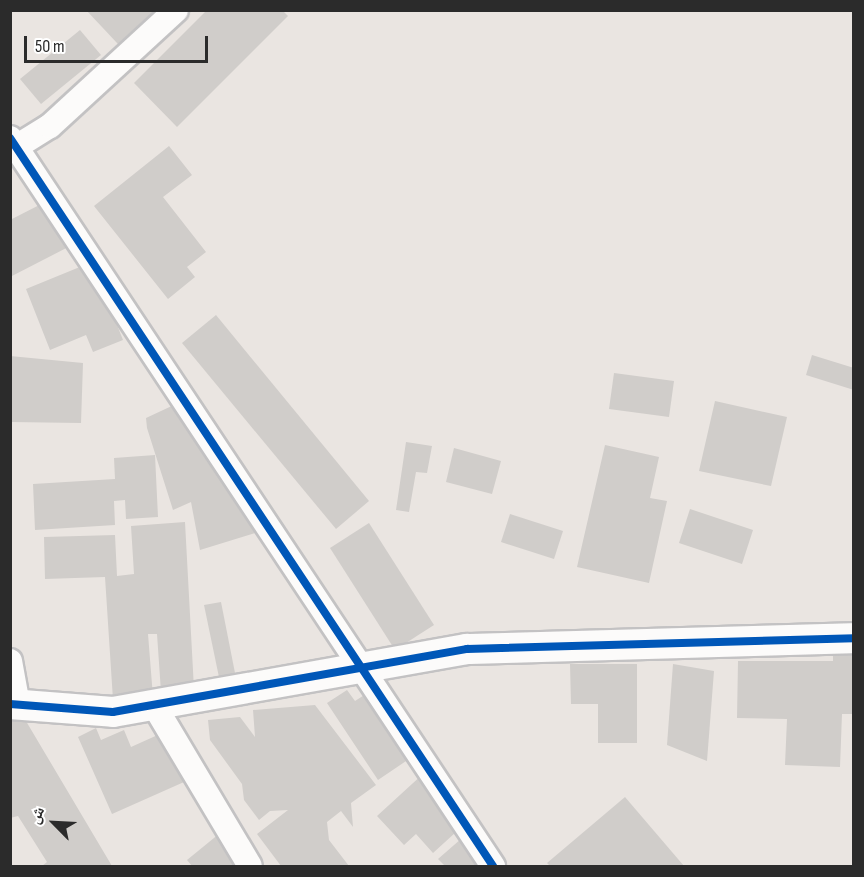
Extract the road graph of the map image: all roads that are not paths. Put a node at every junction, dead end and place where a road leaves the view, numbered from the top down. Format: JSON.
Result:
{"nodes":[{"id":1,"x":176,"y":10,"type":"edge"},
{"id":2,"x":13,"y":142,"type":"edge"},
{"id":3,"x":854,"y":638,"type":"edge"},
{"id":4,"x":10,"y":661,"type":"edge"},
{"id":5,"x":357,"y":669,"type":"junction"},
{"id":6,"x":14,"y":705,"type":"edge"},
{"id":7,"x":154,"y":705,"type":"junction"},
{"id":8,"x":250,"y":867,"type":"edge"},
{"id":9,"x":493,"y":867,"type":"edge"}],
"edges":[{"from":1,"to":2,"type":"street"},
{"from":2,"to":5,"type":"street"},
{"from":3,"to":5,"type":"street"},
{"from":4,"to":6,"type":"street"},
{"from":5,"to":7,"type":"street"},
{"from":5,"to":9,"type":"street"},
{"from":6,"to":7,"type":"street"},
{"from":7,"to":8,"type":"street"}]}
